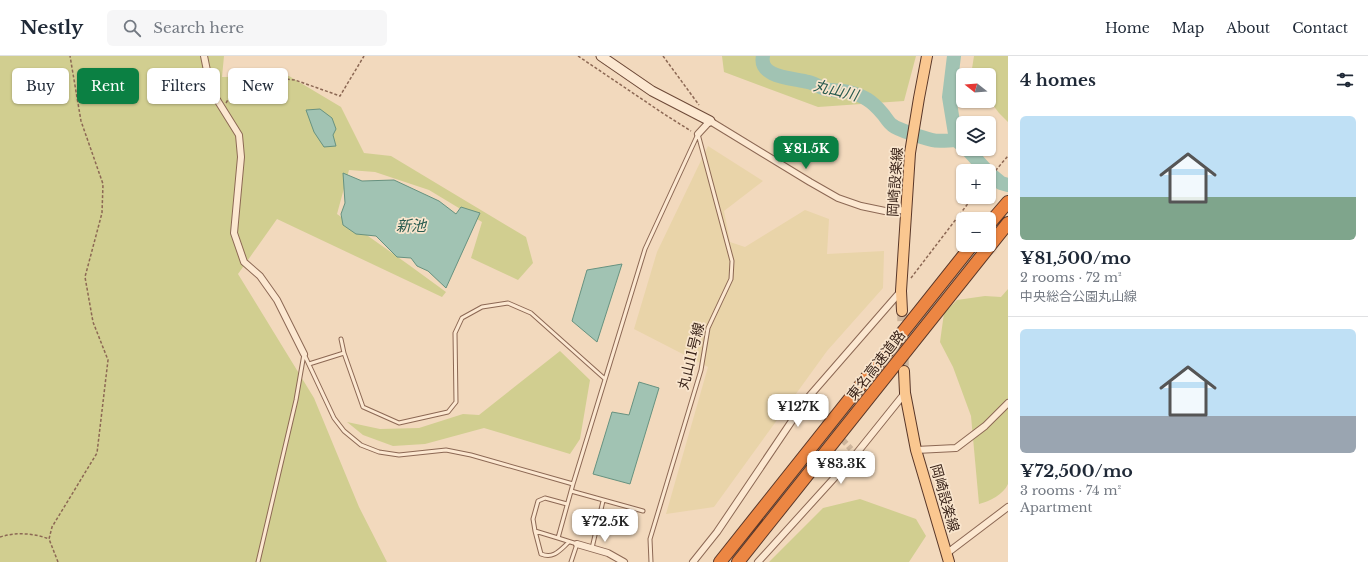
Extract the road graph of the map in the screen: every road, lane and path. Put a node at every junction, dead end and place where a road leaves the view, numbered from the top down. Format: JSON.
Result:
{"nodes":[{"id":1,"x":70,"y":56,"type":"edge"},
{"id":2,"x":204,"y":56,"type":"edge"},
{"id":3,"x":364,"y":56,"type":"edge"},
{"id":4,"x":578,"y":56,"type":"edge"},
{"id":5,"x":601,"y":56,"type":"edge"},
{"id":6,"x":664,"y":56,"type":"edge"},
{"id":7,"x":927,"y":56,"type":"edge"},
{"id":8,"x":223,"y":108,"type":"junction"},
{"id":9,"x":701,"y":108,"type":"dead end"},
{"id":10,"x":710,"y":121,"type":"junction"},
{"id":11,"x":698,"y":134,"type":"junction"},
{"id":12,"x":1008,"y":156,"type":"edge"},
{"id":13,"x":996,"y":170,"type":"edge"},
{"id":14,"x":1008,"y":202,"type":"edge"},
{"id":15,"x":968,"y":204,"type":"edge"},
{"id":16,"x":907,"y":210,"type":"junction"},
{"id":17,"x":996,"y":216,"type":"edge"},
{"id":18,"x":1008,"y":223,"type":"edge"},
{"id":19,"x":966,"y":252,"type":"edge"},
{"id":20,"x":901,"y":290,"type":"junction"},
{"id":21,"x":902,"y":311,"type":"tunnel mouth"},
{"id":22,"x":341,"y":339,"type":"dead end"},
{"id":23,"x":344,"y":353,"type":"junction"},
{"id":24,"x":304,"y":354,"type":"junction"},
{"id":25,"x":309,"y":364,"type":"junction"},
{"id":26,"x":904,"y":371,"type":"tunnel mouth"},
{"id":27,"x":605,"y":379,"type":"junction"},
{"id":28,"x":905,"y":393,"type":"junction"},
{"id":29,"x":806,"y":400,"type":"junction"},
{"id":30,"x":1008,"y":403,"type":"edge"},
{"id":31,"x":812,"y":406,"type":"tunnel mouth"},
{"id":32,"x":851,"y":449,"type":"tunnel mouth"},
{"id":33,"x":916,"y":450,"type":"junction"},
{"id":34,"x":856,"y":454,"type":"junction"},
{"id":35,"x":573,"y":484,"type":"junction"},
{"id":36,"x":571,"y":491,"type":"junction"},
{"id":37,"x":603,"y":500,"type":"junction"},
{"id":38,"x":567,"y":504,"type":"junction"},
{"id":39,"x":1008,"y":507,"type":"edge"},
{"id":40,"x":643,"y":511,"type":"dead end"},
{"id":41,"x":535,"y":531,"type":"junction"},
{"id":42,"x":0,"y":537,"type":"edge"},
{"id":43,"x":558,"y":538,"type":"junction"},
{"id":44,"x":49,"y":539,"type":"junction"},
{"id":45,"x":569,"y":542,"type":"junction"},
{"id":46,"x":577,"y":544,"type":"junction"},
{"id":47,"x":592,"y":548,"type":"junction"},
{"id":48,"x":947,"y":558,"type":"edge"},
{"id":49,"x":58,"y":562,"type":"edge"},
{"id":50,"x":258,"y":562,"type":"edge"},
{"id":51,"x":571,"y":562,"type":"edge"},
{"id":52,"x":624,"y":562,"type":"edge"},
{"id":53,"x":651,"y":562,"type":"edge"},
{"id":54,"x":693,"y":562,"type":"edge"},
{"id":55,"x":720,"y":562,"type":"edge"},
{"id":56,"x":738,"y":562,"type":"edge"},
{"id":57,"x":758,"y":562,"type":"edge"}],
"edges":[{"from":1,"to":44,"type":"path"},
{"from":2,"to":8,"type":"street"},
{"from":3,"to":8,"type":"path"},
{"from":4,"to":11,"type":"path"},
{"from":5,"to":10,"type":"street"},
{"from":6,"to":9,"type":"path"},
{"from":7,"to":16,"type":"main road","name":"岡崎設楽線"},
{"from":8,"to":24,"type":"street"},
{"from":10,"to":11,"type":"street"},
{"from":10,"to":16,"type":"street"},
{"from":11,"to":27,"type":"lane"},
{"from":11,"to":53,"type":"lane","name":"丸山11号線"},
{"from":12,"to":13,"type":"path"},
{"from":14,"to":17,"type":"highway"},
{"from":15,"to":20,"type":"path"},
{"from":16,"to":20,"type":"main road","name":"岡崎設楽線"},
{"from":18,"to":56,"type":"highway","name":"東名高速道路"},
{"from":19,"to":55,"type":"highway","name":"東名高速道路"},
{"from":20,"to":21,"type":"main road","name":"岡崎設楽線"},
{"from":20,"to":29,"type":"street"},
{"from":22,"to":23,"type":"lane"},
{"from":23,"to":25,"type":"lane"},
{"from":23,"to":27,"type":"lane"},
{"from":24,"to":25,"type":"lane"},
{"from":24,"to":50,"type":"lane"},
{"from":25,"to":35,"type":"lane"},
{"from":26,"to":28,"type":"main road","name":"岡崎設楽線"},
{"from":27,"to":35,"type":"lane"},
{"from":28,"to":33,"type":"main road","name":"岡崎設楽線"},
{"from":28,"to":34,"type":"street"},
{"from":29,"to":31,"type":"street"},
{"from":29,"to":54,"type":"street"},
{"from":30,"to":33,"type":"street"},
{"from":32,"to":34,"type":"street"},
{"from":33,"to":48,"type":"main road","name":"岡崎設楽線"},
{"from":34,"to":57,"type":"street"},
{"from":35,"to":36,"type":"lane"},
{"from":36,"to":37,"type":"lane"},
{"from":36,"to":38,"type":"lane"},
{"from":37,"to":40,"type":"lane"},
{"from":37,"to":47,"type":"lane"},
{"from":38,"to":41,"type":"lane"},
{"from":38,"to":43,"type":"lane"},
{"from":39,"to":48,"type":"street"},
{"from":41,"to":43,"type":"lane"},
{"from":41,"to":45,"type":"lane"},
{"from":42,"to":44,"type":"path"},
{"from":43,"to":45,"type":"lane"},
{"from":44,"to":49,"type":"path"},
{"from":45,"to":46,"type":"lane"},
{"from":46,"to":47,"type":"street"},
{"from":46,"to":51,"type":"lane"},
{"from":47,"to":52,"type":"street"}]}
